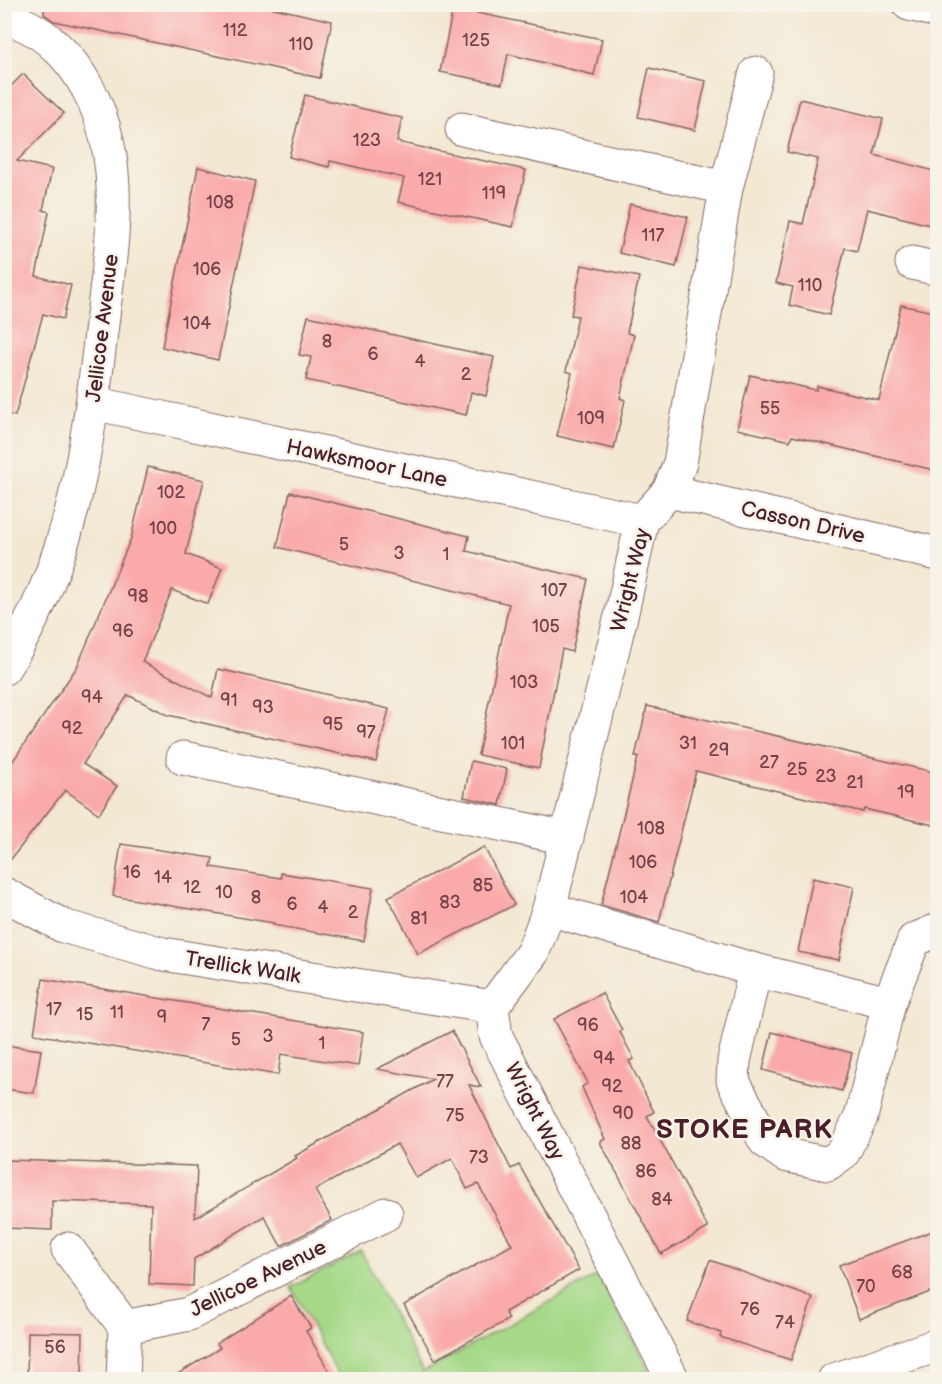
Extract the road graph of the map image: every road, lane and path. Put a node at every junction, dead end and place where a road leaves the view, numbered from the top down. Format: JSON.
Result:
{"nodes":[{"id":1,"x":909,"y":4,"type":"edge"},
{"id":2,"x":938,"y":12,"type":"edge"},
{"id":3,"x":4,"y":16,"type":"edge"},
{"id":4,"x":756,"y":73,"type":"dead end"},
{"id":5,"x":462,"y":129,"type":"dead end"},
{"id":6,"x":726,"y":188,"type":"junction"},
{"id":7,"x":93,"y":403,"type":"junction"},
{"id":8,"x":669,"y":491,"type":"junction"},
{"id":9,"x":642,"y":521,"type":"junction"},
{"id":10,"x":938,"y":554,"type":"edge"},
{"id":11,"x":4,"y":668,"type":"edge"},
{"id":12,"x":183,"y":758,"type":"dead end"},
{"id":13,"x":567,"y":838,"type":"junction"},
{"id":14,"x":4,"y":894,"type":"edge"},
{"id":15,"x":549,"y":909,"type":"junction"},
{"id":16,"x":938,"y":930,"type":"edge"},
{"id":17,"x":755,"y":970,"type":"junction"},
{"id":18,"x":889,"y":1002,"type":"junction"},
{"id":19,"x":492,"y":1006,"type":"junction"},
{"id":20,"x":386,"y":1214,"type":"dead end"},
{"id":21,"x":68,"y":1249,"type":"dead end"},
{"id":22,"x":124,"y":1327,"type":"junction"},
{"id":23,"x":938,"y":1345,"type":"edge"},
{"id":24,"x":123,"y":1380,"type":"edge"},
{"id":25,"x":673,"y":1380,"type":"edge"},
{"id":26,"x":834,"y":1380,"type":"edge"}],
"edges":[{"from":1,"to":2,"type":"street"},
{"from":3,"to":7,"type":"street","name":"Jellicoe Avenue"},
{"from":4,"to":6,"type":"street","name":"Wright Way"},
{"from":5,"to":6,"type":"street"},
{"from":6,"to":8,"type":"street","name":"Wright Way"},
{"from":7,"to":9,"type":"street","name":"Hawksmoor Lane"},
{"from":7,"to":11,"type":"street","name":"Jellicoe Avenue"},
{"from":8,"to":9,"type":"street","name":"Wright Way"},
{"from":8,"to":10,"type":"street","name":"Casson Drive"},
{"from":9,"to":13,"type":"street","name":"Wright Way"},
{"from":12,"to":13,"type":"street"},
{"from":13,"to":15,"type":"street","name":"Wright Way"},
{"from":14,"to":19,"type":"street","name":"Trellick Walk"},
{"from":15,"to":17,"type":"street"},
{"from":15,"to":19,"type":"street","name":"Wright Way"},
{"from":16,"to":18,"type":"street"},
{"from":17,"to":18,"type":"street"},
{"from":17,"to":18,"type":"street"},
{"from":19,"to":25,"type":"street","name":"Wright Way"},
{"from":20,"to":22,"type":"street","name":"Jellicoe Avenue"},
{"from":21,"to":22,"type":"street"},
{"from":22,"to":24,"type":"street"},
{"from":23,"to":26,"type":"street"}]}
